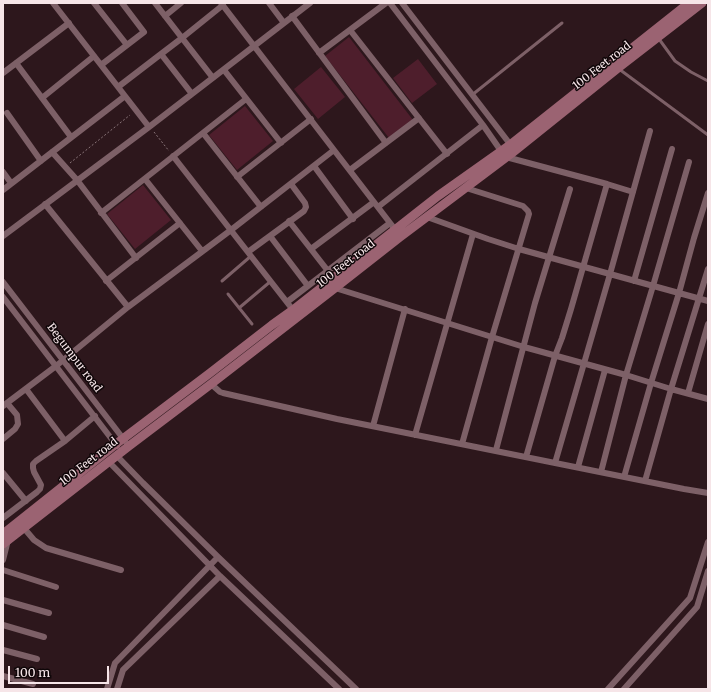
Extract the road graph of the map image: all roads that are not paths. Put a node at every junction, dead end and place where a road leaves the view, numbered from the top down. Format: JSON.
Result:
{"nodes":[{"id":1,"x":53,"y":3,"type":"edge"},
{"id":2,"x":94,"y":3,"type":"edge"},
{"id":3,"x":122,"y":3,"type":"edge"},
{"id":4,"x":155,"y":3,"type":"edge"},
{"id":5,"x":181,"y":3,"type":"edge"},
{"id":6,"x":269,"y":3,"type":"edge"},
{"id":7,"x":310,"y":3,"type":"edge"},
{"id":8,"x":386,"y":3,"type":"edge"},
{"id":9,"x":390,"y":3,"type":"edge"},
{"id":10,"x":402,"y":3,"type":"edge"},
{"id":11,"x":689,"y":3,"type":"edge"},
{"id":12,"x":702,"y":3,"type":"edge"},
{"id":13,"x":222,"y":4,"type":"edge"},
{"id":14,"x":165,"y":16,"type":"junction"},
{"id":15,"x":292,"y":16,"type":"junction"},
{"id":16,"x":69,"y":23,"type":"junction"},
{"id":17,"x":284,"y":23,"type":"junction"},
{"id":18,"x":562,"y":23,"type":"dead end"},
{"id":19,"x":350,"y":30,"type":"junction"},
{"id":20,"x":658,"y":37,"type":"junction"},
{"id":21,"x":182,"y":38,"type":"junction"},
{"id":22,"x":127,"y":45,"type":"junction"},
{"id":23,"x":254,"y":46,"type":"junction"},
{"id":24,"x":319,"y":53,"type":"junction"},
{"id":25,"x":161,"y":54,"type":"junction"},
{"id":26,"x":94,"y":56,"type":"junction"},
{"id":27,"x":16,"y":63,"type":"junction"},
{"id":28,"x":101,"y":65,"type":"junction"},
{"id":29,"x":618,"y":68,"type":"junction"},
{"id":30,"x":224,"y":70,"type":"junction"},
{"id":31,"x":3,"y":73,"type":"edge"},
{"id":32,"x":213,"y":78,"type":"junction"},
{"id":33,"x":708,"y":81,"type":"edge"},
{"id":34,"x":118,"y":87,"type":"junction"},
{"id":35,"x":192,"y":94,"type":"junction"},
{"id":36,"x":472,"y":95,"type":"junction"},
{"id":37,"x":125,"y":96,"type":"junction"},
{"id":38,"x":42,"y":98,"type":"junction"},
{"id":39,"x":246,"y":99,"type":"junction"},
{"id":40,"x":7,"y":114,"type":"dead end"},
{"id":41,"x":419,"y":118,"type":"junction"},
{"id":42,"x":310,"y":119,"type":"junction"},
{"id":43,"x":483,"y":125,"type":"junction"},
{"id":44,"x":149,"y":127,"type":"junction"},
{"id":45,"x":650,"y":131,"type":"dead end"},
{"id":46,"x":203,"y":133,"type":"junction"},
{"id":47,"x":708,"y":135,"type":"edge"},
{"id":48,"x":71,"y":137,"type":"junction"},
{"id":49,"x":281,"y":143,"type":"junction"},
{"id":50,"x":386,"y":143,"type":"junction"},
{"id":51,"x":513,"y":148,"type":"junction"},
{"id":52,"x":672,"y":149,"type":"dead end"},
{"id":53,"x":334,"y":150,"type":"junction"},
{"id":54,"x":52,"y":152,"type":"junction"},
{"id":55,"x":447,"y":154,"type":"junction"},
{"id":56,"x":504,"y":154,"type":"junction"},
{"id":57,"x":174,"y":156,"type":"junction"},
{"id":58,"x":41,"y":160,"type":"junction"},
{"id":59,"x":689,"y":162,"type":"dead end"},
{"id":60,"x":314,"y":166,"type":"junction"},
{"id":61,"x":350,"y":170,"type":"junction"},
{"id":62,"x":3,"y":172,"type":"edge"},
{"id":63,"x":237,"y":177,"type":"junction"},
{"id":64,"x":146,"y":179,"type":"junction"},
{"id":65,"x":77,"y":180,"type":"junction"},
{"id":66,"x":12,"y":183,"type":"junction"},
{"id":67,"x":291,"y":184,"type":"junction"},
{"id":68,"x":607,"y":184,"type":"junction"},
{"id":69,"x":466,"y":188,"type":"junction"},
{"id":70,"x":570,"y":189,"type":"dead end"},
{"id":71,"x":3,"y":190,"type":"edge"},
{"id":72,"x":633,"y":192,"type":"junction"},
{"id":73,"x":708,"y":193,"type":"edge"},
{"id":74,"x":45,"y":204,"type":"junction"},
{"id":75,"x":376,"y":205,"type":"junction"},
{"id":76,"x":261,"y":207,"type":"junction"},
{"id":77,"x":101,"y":213,"type":"junction"},
{"id":78,"x":427,"y":217,"type":"junction"},
{"id":79,"x":353,"y":219,"type":"junction"},
{"id":80,"x":289,"y":222,"type":"junction"},
{"id":81,"x":180,"y":223,"type":"junction"},
{"id":82,"x":231,"y":230,"type":"junction"},
{"id":83,"x":395,"y":230,"type":"junction"},
{"id":84,"x":473,"y":234,"type":"junction"},
{"id":85,"x":3,"y":236,"type":"edge"},
{"id":86,"x":270,"y":236,"type":"junction"},
{"id":87,"x":311,"y":249,"type":"junction"},
{"id":88,"x":519,"y":249,"type":"junction"},
{"id":89,"x":202,"y":251,"type":"junction"},
{"id":90,"x":250,"y":254,"type":"junction"},
{"id":91,"x":136,"y":258,"type":"junction"},
{"id":92,"x":549,"y":258,"type":"junction"},
{"id":93,"x":583,"y":267,"type":"junction"},
{"id":94,"x":708,"y":269,"type":"edge"},
{"id":95,"x":328,"y":271,"type":"junction"},
{"id":96,"x":610,"y":274,"type":"junction"},
{"id":97,"x":106,"y":281,"type":"junction"},
{"id":98,"x":222,"y":281,"type":"dead end"},
{"id":99,"x":271,"y":281,"type":"junction"},
{"id":100,"x":634,"y":281,"type":"junction"},
{"id":101,"x":3,"y":282,"type":"edge"},
{"id":102,"x":308,"y":286,"type":"junction"},
{"id":103,"x":653,"y":286,"type":"junction"},
{"id":104,"x":335,"y":288,"type":"junction"},
{"id":105,"x":679,"y":293,"type":"junction"},
{"id":106,"x":228,"y":294,"type":"dead end"},
{"id":107,"x":3,"y":297,"type":"edge"},
{"id":108,"x":699,"y":298,"type":"junction"},
{"id":109,"x":708,"y":301,"type":"edge"},
{"id":110,"x":287,"y":302,"type":"junction"},
{"id":111,"x":128,"y":307,"type":"junction"},
{"id":112,"x":239,"y":308,"type":"junction"},
{"id":113,"x":405,"y":309,"type":"junction"},
{"id":114,"x":293,"y":310,"type":"junction"},
{"id":115,"x":448,"y":323,"type":"junction"},
{"id":116,"x":252,"y":324,"type":"dead end"},
{"id":117,"x":708,"y":324,"type":"edge"},
{"id":118,"x":492,"y":337,"type":"junction"},
{"id":119,"x":524,"y":347,"type":"junction"},
{"id":120,"x":555,"y":356,"type":"junction"},
{"id":121,"x":63,"y":360,"type":"junction"},
{"id":122,"x":584,"y":364,"type":"junction"},
{"id":123,"x":56,"y":366,"type":"junction"},
{"id":124,"x":605,"y":370,"type":"junction"},
{"id":125,"x":626,"y":375,"type":"junction"},
{"id":126,"x":651,"y":383,"type":"junction"},
{"id":127,"x":212,"y":384,"type":"junction"},
{"id":128,"x":26,"y":388,"type":"junction"},
{"id":129,"x":671,"y":389,"type":"junction"},
{"id":130,"x":688,"y":393,"type":"junction"},
{"id":131,"x":708,"y":399,"type":"edge"},
{"id":132,"x":5,"y":405,"type":"edge"},
{"id":133,"x":95,"y":416,"type":"junction"},
{"id":134,"x":373,"y":426,"type":"junction"},
{"id":135,"x":415,"y":435,"type":"junction"},
{"id":136,"x":3,"y":439,"type":"edge"},
{"id":137,"x":65,"y":441,"type":"junction"},
{"id":138,"x":462,"y":444,"type":"junction"},
{"id":139,"x":122,"y":447,"type":"junction"},
{"id":140,"x":496,"y":450,"type":"junction"},
{"id":141,"x":526,"y":457,"type":"junction"},
{"id":142,"x":108,"y":462,"type":"junction"},
{"id":143,"x":555,"y":463,"type":"junction"},
{"id":144,"x":578,"y":467,"type":"junction"},
{"id":145,"x":3,"y":472,"type":"edge"},
{"id":146,"x":601,"y":472,"type":"junction"},
{"id":147,"x":624,"y":477,"type":"junction"},
{"id":148,"x":645,"y":481,"type":"junction"},
{"id":149,"x":708,"y":493,"type":"edge"},
{"id":150,"x":26,"y":501,"type":"junction"},
{"id":151,"x":3,"y":517,"type":"edge"},
{"id":152,"x":23,"y":527,"type":"junction"},
{"id":153,"x":11,"y":528,"type":"junction"},
{"id":154,"x":5,"y":539,"type":"edge"},
{"id":155,"x":708,"y":542,"type":"edge"},
{"id":156,"x":218,"y":557,"type":"junction"},
{"id":157,"x":3,"y":560,"type":"edge"},
{"id":158,"x":210,"y":565,"type":"junction"},
{"id":159,"x":3,"y":570,"type":"edge"},
{"id":160,"x":121,"y":570,"type":"dead end"},
{"id":161,"x":708,"y":571,"type":"edge"},
{"id":162,"x":220,"y":576,"type":"junction"},
{"id":163,"x":56,"y":587,"type":"dead end"},
{"id":164,"x":3,"y":600,"type":"edge"},
{"id":165,"x":49,"y":613,"type":"dead end"},
{"id":166,"x":3,"y":625,"type":"edge"},
{"id":167,"x":44,"y":637,"type":"dead end"},
{"id":168,"x":3,"y":650,"type":"edge"},
{"id":169,"x":37,"y":659,"type":"dead end"},
{"id":170,"x":3,"y":676,"type":"edge"},
{"id":171,"x":33,"y":684,"type":"dead end"},
{"id":172,"x":107,"y":689,"type":"edge"},
{"id":173,"x":117,"y":689,"type":"edge"},
{"id":174,"x":339,"y":689,"type":"edge"},
{"id":175,"x":356,"y":689,"type":"edge"},
{"id":176,"x":608,"y":689,"type":"edge"},
{"id":177,"x":624,"y":689,"type":"edge"}],
"edges":[{"from":1,"to":16,"type":"street"},
{"from":2,"to":22,"type":"street"},
{"from":3,"to":22,"type":"street"},
{"from":4,"to":14,"type":"street"},
{"from":5,"to":14,"type":"street"},
{"from":6,"to":17,"type":"street"},
{"from":7,"to":15,"type":"street"},
{"from":8,"to":19,"type":"street"},
{"from":9,"to":43,"type":"street"},
{"from":10,"to":36,"type":"street"},
{"from":11,"to":51,"type":"street","name":"100 Feet road"},
{"from":12,"to":20,"type":"street","name":"100 Feet road"},
{"from":13,"to":21,"type":"street"},
{"from":13,"to":23,"type":"street"},
{"from":14,"to":21,"type":"street"},
{"from":15,"to":17,"type":"street"},
{"from":15,"to":24,"type":"street"},
{"from":16,"to":26,"type":"street"},
{"from":16,"to":27,"type":"street"},
{"from":17,"to":23,"type":"street"},
{"from":18,"to":36,"type":"lane"},
{"from":19,"to":24,"type":"street"},
{"from":19,"to":41,"type":"street"},
{"from":20,"to":29,"type":"street","name":"100 Feet road"},
{"from":20,"to":33,"type":"lane"},
{"from":21,"to":25,"type":"street"},
{"from":21,"to":32,"type":"street"},
{"from":22,"to":28,"type":"street"},
{"from":23,"to":30,"type":"street"},
{"from":23,"to":42,"type":"street"},
{"from":24,"to":50,"type":"street"},
{"from":25,"to":34,"type":"street"},
{"from":25,"to":35,"type":"street"},
{"from":26,"to":28,"type":"street"},
{"from":26,"to":38,"type":"street"},
{"from":27,"to":31,"type":"street"},
{"from":27,"to":38,"type":"street"},
{"from":28,"to":34,"type":"street"},
{"from":29,"to":47,"type":"lane"},
{"from":29,"to":51,"type":"street","name":"100 Feet road"},
{"from":30,"to":32,"type":"street"},
{"from":30,"to":39,"type":"street"},
{"from":32,"to":35,"type":"street"},
{"from":34,"to":37,"type":"street"},
{"from":35,"to":44,"type":"street"},
{"from":36,"to":51,"type":"street"},
{"from":37,"to":44,"type":"street"},
{"from":37,"to":48,"type":"street"},
{"from":38,"to":48,"type":"street"},
{"from":39,"to":46,"type":"street"},
{"from":39,"to":49,"type":"street"},
{"from":40,"to":58,"type":"street"},
{"from":41,"to":50,"type":"street"},
{"from":41,"to":55,"type":"street"},
{"from":42,"to":49,"type":"street"},
{"from":42,"to":53,"type":"street"},
{"from":43,"to":55,"type":"street"},
{"from":43,"to":56,"type":"street"},
{"from":44,"to":65,"type":"street"},
{"from":45,"to":72,"type":"street"},
{"from":46,"to":57,"type":"street"},
{"from":46,"to":63,"type":"street"},
{"from":48,"to":54,"type":"street"},
{"from":49,"to":63,"type":"street"},
{"from":50,"to":61,"type":"street"},
{"from":51,"to":56,"type":"street","name":"100 Feet road"},
{"from":52,"to":100,"type":"street"},
{"from":53,"to":60,"type":"street"},
{"from":53,"to":61,"type":"street"},
{"from":54,"to":58,"type":"street"},
{"from":54,"to":65,"type":"street"},
{"from":55,"to":75,"type":"street"},
{"from":56,"to":68,"type":"street"},
{"from":56,"to":69,"type":"street","name":"100 Feet road"},
{"from":56,"to":83,"type":"street","name":"100 Feet road"},
{"from":57,"to":64,"type":"street"},
{"from":57,"to":82,"type":"street"},
{"from":58,"to":66,"type":"street"},
{"from":59,"to":103,"type":"street"},
{"from":60,"to":67,"type":"street"},
{"from":60,"to":79,"type":"street"},
{"from":61,"to":75,"type":"street"},
{"from":62,"to":66,"type":"street"},
{"from":63,"to":76,"type":"street"},
{"from":64,"to":77,"type":"street"},
{"from":64,"to":81,"type":"street"},
{"from":65,"to":74,"type":"street"},
{"from":65,"to":77,"type":"street"},
{"from":66,"to":71,"type":"street"},
{"from":67,"to":76,"type":"street"},
{"from":67,"to":80,"type":"street"},
{"from":68,"to":72,"type":"street"},
{"from":68,"to":93,"type":"street"},
{"from":69,"to":78,"type":"street","name":"100 Feet road"},
{"from":69,"to":88,"type":"street"},
{"from":70,"to":92,"type":"street"},
{"from":72,"to":96,"type":"street"},
{"from":73,"to":105,"type":"street"},
{"from":74,"to":85,"type":"street"},
{"from":74,"to":97,"type":"street"},
{"from":75,"to":79,"type":"street"},
{"from":75,"to":83,"type":"street"},
{"from":76,"to":82,"type":"street"},
{"from":77,"to":91,"type":"street"},
{"from":78,"to":83,"type":"street","name":"100 Feet road"},
{"from":78,"to":84,"type":"street"},
{"from":79,"to":87,"type":"street"},
{"from":80,"to":86,"type":"street"},
{"from":80,"to":87,"type":"street"},
{"from":81,"to":89,"type":"street"},
{"from":81,"to":91,"type":"street"},
{"from":82,"to":89,"type":"street"},
{"from":82,"to":90,"type":"street"},
{"from":83,"to":95,"type":"street"},
{"from":83,"to":104,"type":"street","name":"100 Feet road"},
{"from":83,"to":114,"type":"street","name":"100 Feet road"},
{"from":84,"to":88,"type":"street"},
{"from":84,"to":115,"type":"street"},
{"from":86,"to":90,"type":"street"},
{"from":86,"to":102,"type":"street"},
{"from":87,"to":95,"type":"street"},
{"from":88,"to":92,"type":"street"},
{"from":88,"to":118,"type":"street"},
{"from":89,"to":111,"type":"street"},
{"from":90,"to":98,"type":"lane"},
{"from":90,"to":99,"type":"street"},
{"from":91,"to":97,"type":"street"},
{"from":92,"to":93,"type":"street"},
{"from":92,"to":119,"type":"street"},
{"from":93,"to":96,"type":"street"},
{"from":93,"to":120,"type":"street"},
{"from":94,"to":108,"type":"street"},
{"from":95,"to":102,"type":"street"},
{"from":96,"to":100,"type":"street"},
{"from":96,"to":122,"type":"street"},
{"from":97,"to":111,"type":"street"},
{"from":99,"to":110,"type":"street"},
{"from":99,"to":112,"type":"lane"},
{"from":100,"to":103,"type":"street"},
{"from":101,"to":121,"type":"street","name":"Begumpur road"},
{"from":102,"to":110,"type":"street"},
{"from":103,"to":105,"type":"street"},
{"from":103,"to":125,"type":"street"},
{"from":104,"to":113,"type":"street"},
{"from":104,"to":127,"type":"street","name":"100 Feet road"},
{"from":105,"to":108,"type":"street"},
{"from":105,"to":126,"type":"street"},
{"from":106,"to":112,"type":"lane"},
{"from":107,"to":123,"type":"street","name":"Begumpur road"},
{"from":108,"to":109,"type":"street"},
{"from":108,"to":129,"type":"street"},
{"from":110,"to":114,"type":"street"},
{"from":111,"to":121,"type":"street"},
{"from":112,"to":116,"type":"lane"},
{"from":113,"to":115,"type":"street"},
{"from":113,"to":134,"type":"street"},
{"from":114,"to":139,"type":"street","name":"100 Feet road"},
{"from":115,"to":118,"type":"street"},
{"from":115,"to":135,"type":"street"},
{"from":117,"to":130,"type":"street"},
{"from":118,"to":119,"type":"street"},
{"from":118,"to":138,"type":"street"},
{"from":119,"to":120,"type":"street"},
{"from":119,"to":140,"type":"street"},
{"from":120,"to":122,"type":"street"},
{"from":120,"to":141,"type":"street"},
{"from":121,"to":123,"type":"street"},
{"from":121,"to":139,"type":"street","name":"Begumpur road"},
{"from":122,"to":124,"type":"street"},
{"from":122,"to":143,"type":"street"},
{"from":123,"to":128,"type":"street"},
{"from":123,"to":133,"type":"street","name":"Begumpur road"},
{"from":124,"to":125,"type":"street"},
{"from":124,"to":144,"type":"street"},
{"from":125,"to":126,"type":"street"},
{"from":125,"to":146,"type":"street"},
{"from":126,"to":129,"type":"street"},
{"from":126,"to":147,"type":"street"},
{"from":127,"to":134,"type":"street"},
{"from":127,"to":139,"type":"street","name":"100 Feet road"},
{"from":128,"to":132,"type":"street"},
{"from":128,"to":137,"type":"street"},
{"from":129,"to":130,"type":"street"},
{"from":129,"to":148,"type":"street"},
{"from":130,"to":131,"type":"street"},
{"from":132,"to":136,"type":"street"},
{"from":133,"to":137,"type":"street"},
{"from":133,"to":139,"type":"street","name":"Begumpur road"},
{"from":134,"to":135,"type":"street"},
{"from":135,"to":138,"type":"street"},
{"from":137,"to":150,"type":"street"},
{"from":138,"to":140,"type":"street"},
{"from":139,"to":142,"type":"street","name":"100 Feet road"},
{"from":139,"to":153,"type":"street","name":"100 Feet road"},
{"from":139,"to":156,"type":"street"},
{"from":140,"to":141,"type":"street"},
{"from":141,"to":143,"type":"street"},
{"from":142,"to":152,"type":"street","name":"100 Feet road"},
{"from":142,"to":158,"type":"street"},
{"from":143,"to":144,"type":"street"},
{"from":144,"to":146,"type":"street"},
{"from":145,"to":150,"type":"street"},
{"from":146,"to":147,"type":"street"},
{"from":147,"to":148,"type":"street"},
{"from":148,"to":149,"type":"street"},
{"from":150,"to":151,"type":"street"},
{"from":151,"to":153,"type":"street"},
{"from":152,"to":154,"type":"street","name":"100 Feet road"},
{"from":152,"to":160,"type":"street"},
{"from":153,"to":154,"type":"street","name":"100 Feet road"},
{"from":154,"to":157,"type":"street"},
{"from":155,"to":176,"type":"street"},
{"from":156,"to":158,"type":"street"},
{"from":156,"to":175,"type":"street"},
{"from":158,"to":162,"type":"street"},
{"from":158,"to":172,"type":"street"},
{"from":159,"to":163,"type":"street"},
{"from":161,"to":177,"type":"street"},
{"from":162,"to":173,"type":"street"},
{"from":162,"to":174,"type":"street"},
{"from":164,"to":165,"type":"street"},
{"from":166,"to":167,"type":"street"},
{"from":168,"to":169,"type":"street"},
{"from":170,"to":171,"type":"street"}]}
